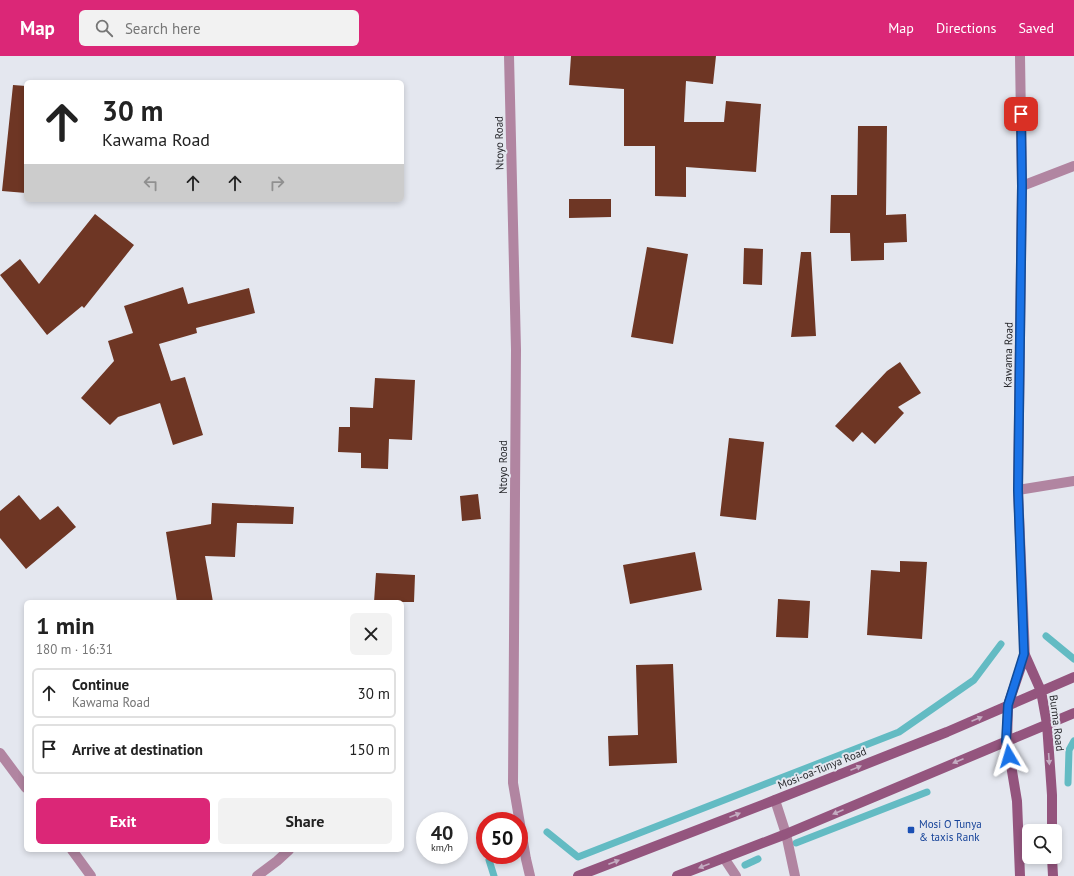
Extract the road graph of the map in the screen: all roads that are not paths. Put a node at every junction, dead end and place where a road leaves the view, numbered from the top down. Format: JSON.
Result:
{"nodes":[{"id":1,"x":509,"y":56,"type":"edge"},
{"id":2,"x":1020,"y":56,"type":"edge"},
{"id":3,"x":1074,"y":166,"type":"edge"},
{"id":4,"x":1022,"y":186,"type":"junction"},
{"id":5,"x":1074,"y":481,"type":"edge"},
{"id":6,"x":1018,"y":490,"type":"junction"},
{"id":7,"x":1024,"y":654,"type":"junction"},
{"id":8,"x":1074,"y":678,"type":"edge"},
{"id":9,"x":1041,"y":691,"type":"junction"},
{"id":10,"x":1008,"y":705,"type":"junction"},
{"id":11,"x":1074,"y":713,"type":"edge"},
{"id":12,"x":1047,"y":724,"type":"junction"},
{"id":13,"x":1006,"y":741,"type":"junction"},
{"id":14,"x":0,"y":753,"type":"edge"},
{"id":15,"x":24,"y":785,"type":"edge"},
{"id":16,"x":775,"y":800,"type":"junction"},
{"id":17,"x":1052,"y":824,"type":"edge"},
{"id":18,"x":786,"y":834,"type":"junction"},
{"id":19,"x":73,"y":852,"type":"edge"},
{"id":20,"x":287,"y":852,"type":"edge"},
{"id":21,"x":724,"y":858,"type":"junction"},
{"id":22,"x":1052,"y":864,"type":"edge"},
{"id":23,"x":91,"y":876,"type":"edge"},
{"id":24,"x":257,"y":876,"type":"edge"},
{"id":25,"x":530,"y":876,"type":"edge"},
{"id":26,"x":578,"y":876,"type":"edge"},
{"id":27,"x":677,"y":876,"type":"edge"},
{"id":28,"x":736,"y":876,"type":"edge"},
{"id":29,"x":795,"y":876,"type":"edge"},
{"id":30,"x":1020,"y":876,"type":"edge"},
{"id":31,"x":1053,"y":876,"type":"edge"}],
"edges":[{"from":1,"to":25,"type":"street","name":"Ntoyo Road"},
{"from":2,"to":4,"type":"street","name":"Kawama Road"},
{"from":3,"to":4,"type":"street"},
{"from":4,"to":6,"type":"street","name":"Kawama Road"},
{"from":5,"to":6,"type":"street"},
{"from":6,"to":7,"type":"street","name":"Kawama Road"},
{"from":7,"to":9,"type":"main road","name":"Burma Road"},
{"from":7,"to":10,"type":"main road"},
{"from":8,"to":9,"type":"main road","name":"Mosi-oa-Tunya Road"},
{"from":9,"to":10,"type":"main road","name":"Mosi-oa-Tunya Road"},
{"from":9,"to":12,"type":"main road","name":"Burma Road"},
{"from":10,"to":13,"type":"main road"},
{"from":16,"to":10,"type":"main road","name":"Mosi-oa-Tunya Road","one_way":true},
{"from":11,"to":12,"type":"main road"},
{"from":12,"to":13,"type":"main road"},
{"from":12,"to":17,"type":"main road","name":"Burma Road","one_way":true},
{"from":13,"to":18,"type":"main road","one_way":true},
{"from":13,"to":30,"type":"main road"},
{"from":14,"to":15,"type":"street"},
{"from":16,"to":18,"type":"street"},
{"from":26,"to":16,"type":"main road","name":"Mosi-oa-Tunya Road","one_way":true},
{"from":18,"to":21,"type":"main road"},
{"from":18,"to":29,"type":"street"},
{"from":19,"to":23,"type":"street"},
{"from":20,"to":24,"type":"street"},
{"from":21,"to":27,"type":"main road","one_way":true},
{"from":21,"to":28,"type":"street"},
{"from":22,"to":31,"type":"main road"}]}
